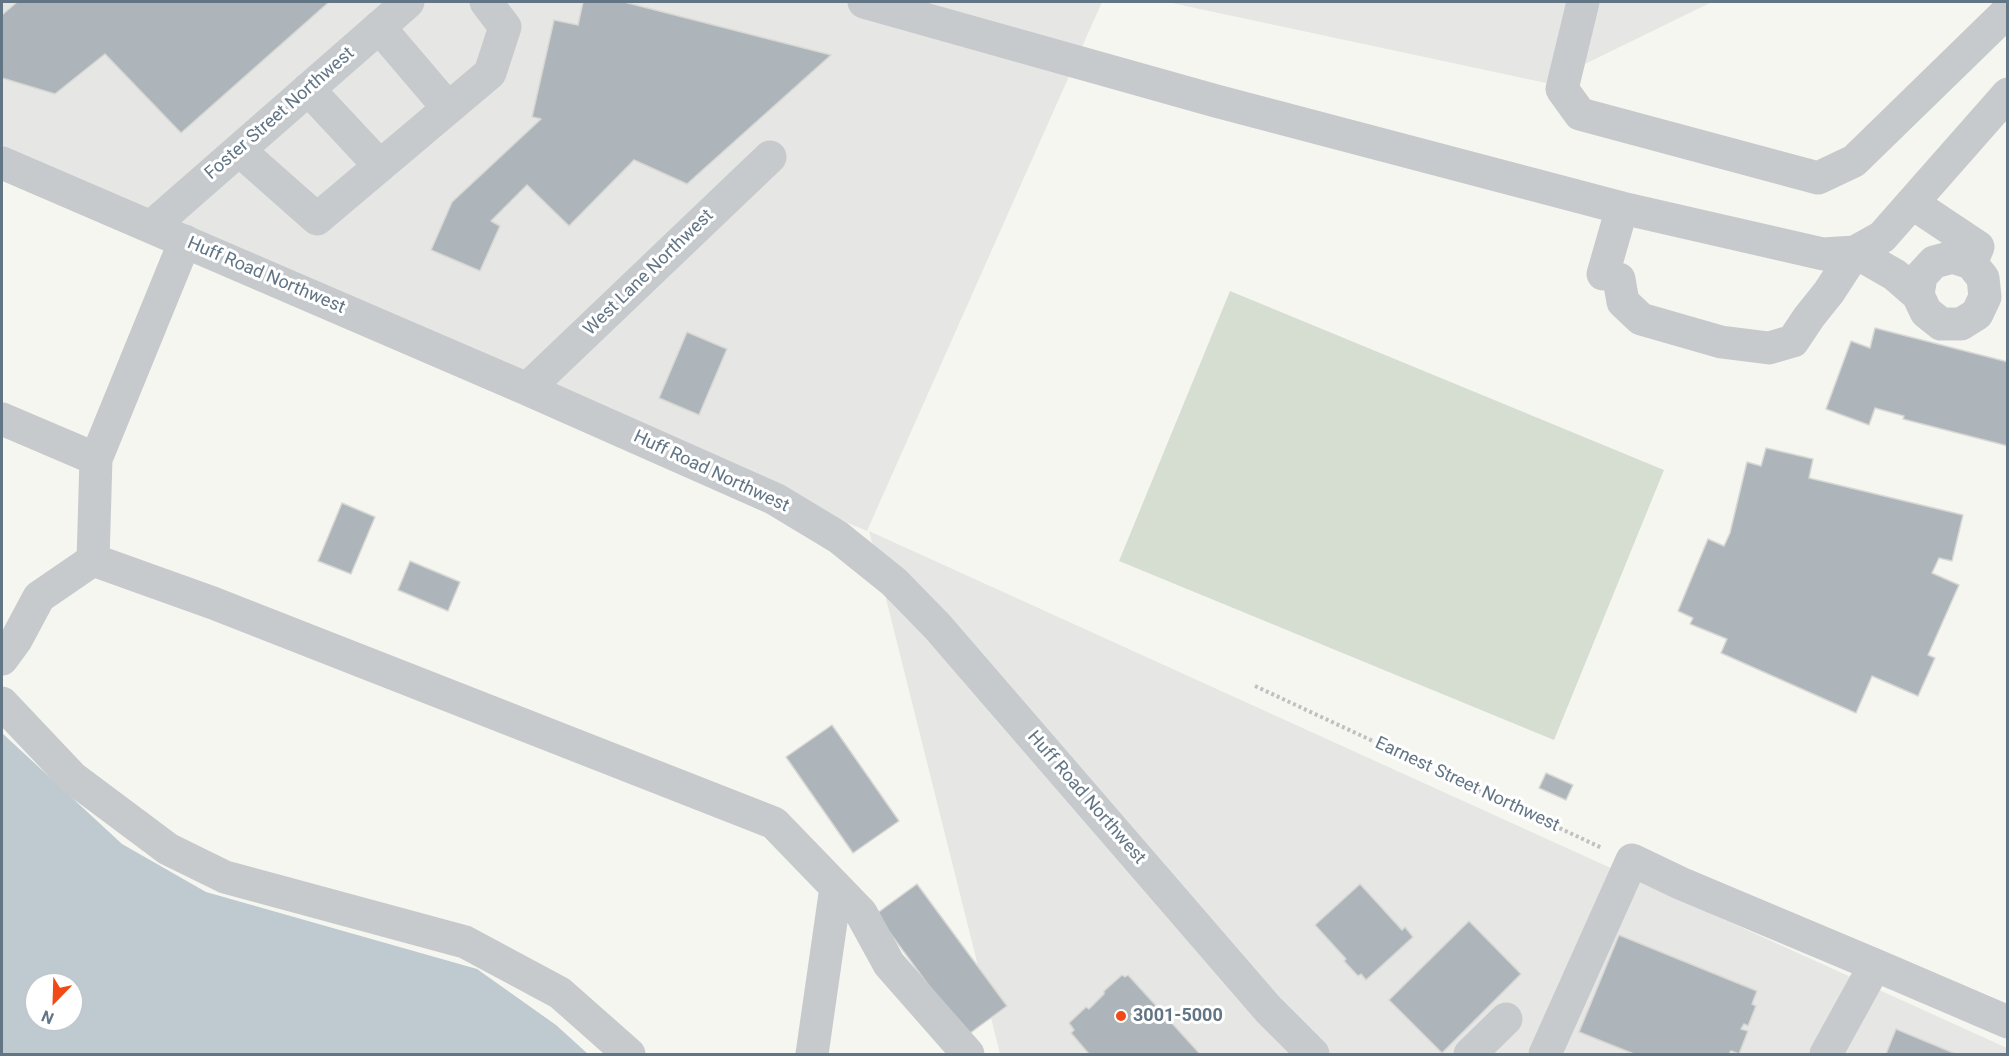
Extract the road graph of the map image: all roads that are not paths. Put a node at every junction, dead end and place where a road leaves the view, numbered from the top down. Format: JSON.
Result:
{"nodes":[{"id":1,"x":408,"y":2,"type":"edge"},
{"id":2,"x":486,"y":2,"type":"edge"},
{"id":3,"x":864,"y":2,"type":"edge"},
{"id":4,"x":1583,"y":2,"type":"edge"},
{"id":5,"x":2007,"y":11,"type":"edge"},
{"id":6,"x":379,"y":27,"type":"junction"},
{"id":7,"x":308,"y":89,"type":"junction"},
{"id":8,"x":2007,"y":94,"type":"edge"},
{"id":9,"x":448,"y":108,"type":"junction"},
{"id":10,"x":239,"y":150,"type":"junction"},
{"id":11,"x":770,"y":157,"type":"dead end"},
{"id":12,"x":2,"y":163,"type":"edge"},
{"id":13,"x":381,"y":166,"type":"junction"},
{"id":14,"x":1912,"y":203,"type":"junction"},
{"id":15,"x":1622,"y":208,"type":"junction"},
{"id":16,"x":151,"y":227,"type":"junction"},
{"id":17,"x":185,"y":241,"type":"junction"},
{"id":18,"x":1855,"y":252,"type":"junction"},
{"id":19,"x":1971,"y":263,"type":"junction"},
{"id":20,"x":1918,"y":295,"type":"junction"},
{"id":21,"x":527,"y":389,"type":"junction"},
{"id":22,"x":2,"y":419,"type":"edge"},
{"id":23,"x":96,"y":459,"type":"junction"},
{"id":24,"x":93,"y":560,"type":"junction"},
{"id":25,"x":2,"y":659,"type":"edge"},
{"id":26,"x":2,"y":703,"type":"edge"},
{"id":27,"x":836,"y":887,"type":"junction"},
{"id":28,"x":1875,"y":965,"type":"junction"},
{"id":29,"x":1506,"y":1019,"type":"dead end"},
{"id":30,"x":2007,"y":1022,"type":"edge"},
{"id":31,"x":629,"y":1054,"type":"edge"},
{"id":32,"x":812,"y":1054,"type":"edge"},
{"id":33,"x":968,"y":1054,"type":"edge"},
{"id":34,"x":1313,"y":1054,"type":"edge"},
{"id":35,"x":1470,"y":1054,"type":"edge"},
{"id":36,"x":1545,"y":1054,"type":"edge"},
{"id":37,"x":1826,"y":1054,"type":"edge"}],
"edges":[{"from":1,"to":6,"type":"street","name":"Foster Street Northwest"},
{"from":2,"to":9,"type":"street"},
{"from":3,"to":15,"type":"street"},
{"from":4,"to":5,"type":"street"},
{"from":6,"to":7,"type":"street","name":"Foster Street Northwest"},
{"from":6,"to":9,"type":"street"},
{"from":7,"to":10,"type":"street","name":"Foster Street Northwest"},
{"from":7,"to":13,"type":"street"},
{"from":8,"to":14,"type":"street"},
{"from":9,"to":13,"type":"street"},
{"from":10,"to":13,"type":"street"},
{"from":10,"to":16,"type":"street","name":"Foster Street Northwest"},
{"from":11,"to":21,"type":"street","name":"West Lane Northwest"},
{"from":12,"to":16,"type":"street","name":"Huff Road Northwest"},
{"from":14,"to":18,"type":"street"},
{"from":14,"to":19,"type":"street"},
{"from":15,"to":18,"type":"street"},
{"from":15,"to":18,"type":"street"},
{"from":16,"to":17,"type":"street","name":"Huff Road Northwest"},
{"from":17,"to":21,"type":"street","name":"Huff Road Northwest"},
{"from":17,"to":23,"type":"street"},
{"from":18,"to":20,"type":"street"},
{"from":19,"to":20,"type":"street"},
{"from":19,"to":20,"type":"street"},
{"from":21,"to":34,"type":"street","name":"Huff Road Northwest"},
{"from":22,"to":23,"type":"street"},
{"from":23,"to":24,"type":"street"},
{"from":24,"to":25,"type":"street"},
{"from":24,"to":27,"type":"street"},
{"from":26,"to":31,"type":"street"},
{"from":27,"to":32,"type":"street"},
{"from":27,"to":33,"type":"street"},
{"from":28,"to":30,"type":"street"},
{"from":28,"to":36,"type":"street"},
{"from":28,"to":37,"type":"street"},
{"from":29,"to":35,"type":"street"}]}
